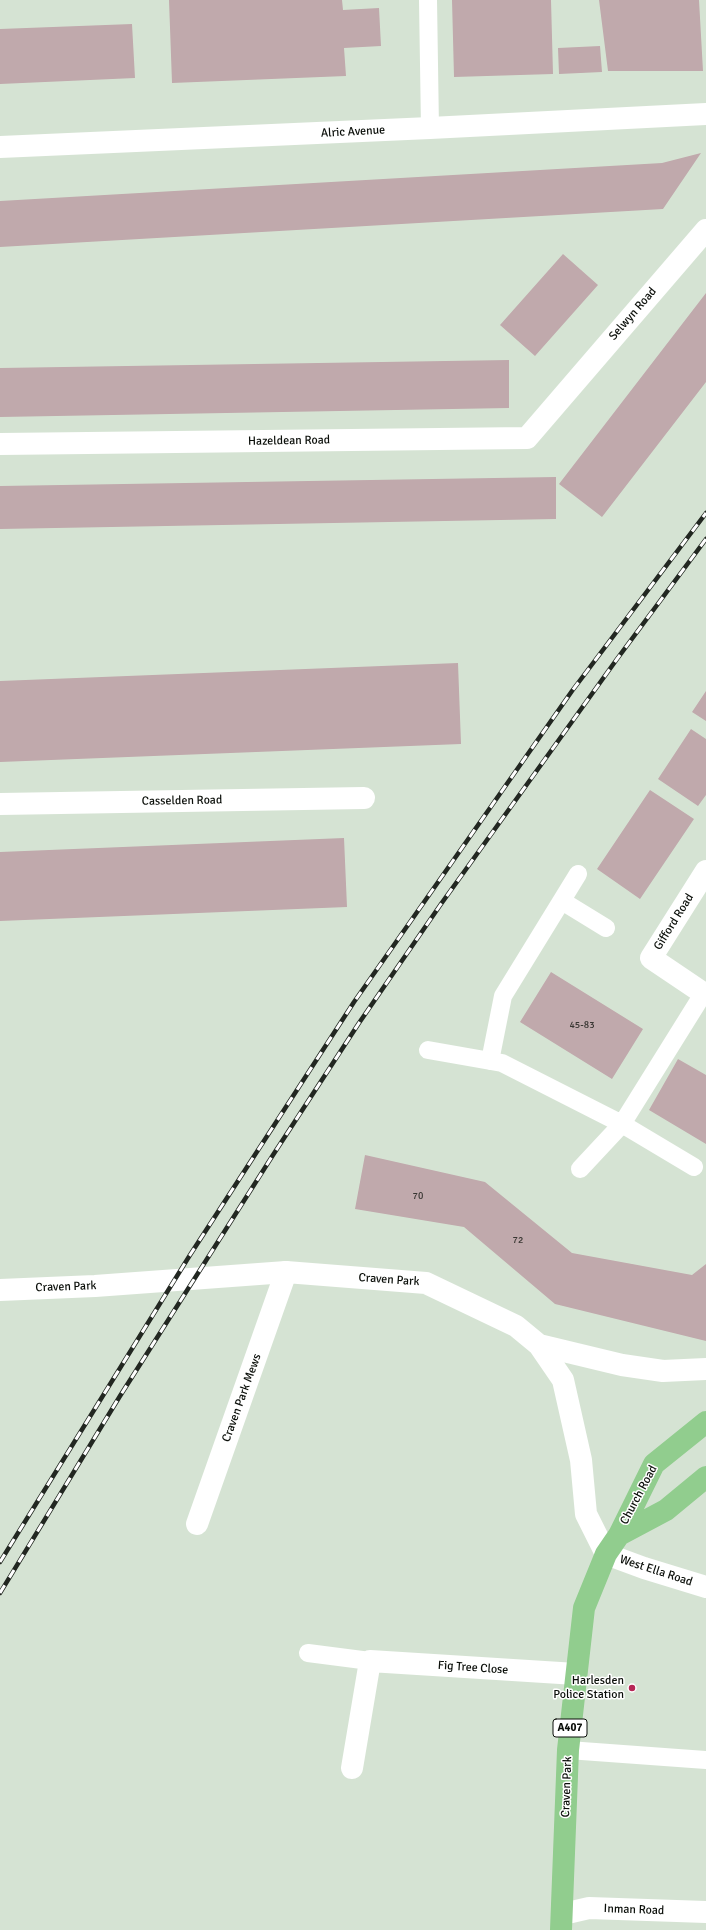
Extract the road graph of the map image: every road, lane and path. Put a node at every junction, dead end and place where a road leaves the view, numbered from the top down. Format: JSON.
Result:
{"nodes":[{"id":1,"x":428,"y":0,"type":"edge"},
{"id":2,"x":706,"y":114,"type":"edge"},
{"id":3,"x":430,"y":128,"type":"junction"},
{"id":4,"x":0,"y":147,"type":"edge"},
{"id":5,"x":706,"y":230,"type":"edge"},
{"id":6,"x":561,"y":399,"type":"joint"},
{"id":7,"x":0,"y":444,"type":"edge"},
{"id":8,"x":364,"y":798,"type":"dead end"},
{"id":9,"x":0,"y":804,"type":"edge"},
{"id":10,"x":706,"y":871,"type":"edge"},
{"id":11,"x":578,"y":874,"type":"dead end"},
{"id":12,"x":562,"y":901,"type":"junction"},
{"id":13,"x":606,"y":928,"type":"dead end"},
{"id":14,"x":705,"y":994,"type":"edge"},
{"id":15,"x":428,"y":1050,"type":"dead end"},
{"id":16,"x":490,"y":1061,"type":"junction"},
{"id":17,"x":622,"y":1124,"type":"junction"},
{"id":18,"x":694,"y":1167,"type":"dead end"},
{"id":19,"x":580,"y":1169,"type":"dead end"},
{"id":20,"x":286,"y":1272,"type":"junction"},
{"id":21,"x":0,"y":1290,"type":"edge"},
{"id":22,"x":539,"y":1345,"type":"junction"},
{"id":23,"x":706,"y":1369,"type":"edge"},
{"id":24,"x":706,"y":1422,"type":"edge"},
{"id":25,"x":706,"y":1477,"type":"edge"},
{"id":26,"x":198,"y":1524,"type":"dead end"},
{"id":27,"x":619,"y":1534,"type":"junction"},
{"id":28,"x":606,"y":1554,"type":"junction"},
{"id":29,"x":706,"y":1587,"type":"edge"},
{"id":30,"x":308,"y":1653,"type":"dead end"},
{"id":31,"x":370,"y":1661,"type":"junction"},
{"id":32,"x":576,"y":1674,"type":"junction"},
{"id":33,"x":568,"y":1750,"type":"junction"},
{"id":34,"x":706,"y":1760,"type":"edge"},
{"id":35,"x":352,"y":1768,"type":"dead end"},
{"id":36,"x":706,"y":1912,"type":"edge"},
{"id":37,"x":562,"y":1922,"type":"edge"}],
"edges":[{"from":1,"to":3,"type":"lane"},
{"from":2,"to":3,"type":"street","name":"Alric Avenue"},
{"from":3,"to":4,"type":"street","name":"Alric Avenue"},
{"from":5,"to":6,"type":"street","name":"Selwyn Road"},
{"from":6,"to":7,"type":"street","name":"Hazeldean Road"},
{"from":8,"to":9,"type":"street","name":"Casselden Road"},
{"from":10,"to":14,"type":"street","name":"Gifford Road"},
{"from":11,"to":12,"type":"lane"},
{"from":12,"to":13,"type":"lane"},
{"from":12,"to":16,"type":"lane"},
{"from":14,"to":17,"type":"lane"},
{"from":15,"to":16,"type":"lane"},
{"from":16,"to":17,"type":"lane"},
{"from":17,"to":18,"type":"lane"},
{"from":17,"to":19,"type":"lane"},
{"from":20,"to":21,"type":"street","name":"Craven Park"},
{"from":20,"to":22,"type":"street","name":"Craven Park"},
{"from":20,"to":26,"type":"street","name":"Craven Park Mews"},
{"from":22,"to":23,"type":"street"},
{"from":22,"to":28,"type":"street","name":"Craven Park"},
{"from":24,"to":27,"type":"main road","name":"Church Road","number":"A407"},
{"from":25,"to":27,"type":"main road","name":"Church Road","number":"A407"},
{"from":27,"to":28,"type":"main road","name":"Craven Park","number":"A407"},
{"from":28,"to":29,"type":"street","name":"West Ella Road"},
{"from":28,"to":32,"type":"main road","name":"Craven Park","number":"A407"},
{"from":30,"to":31,"type":"lane","name":"Fig Tree Close"},
{"from":31,"to":32,"type":"street","name":"Fig Tree Close"},
{"from":31,"to":35,"type":"street"},
{"from":32,"to":33,"type":"main road","name":"Craven Park","number":"A407"},
{"from":33,"to":34,"type":"lane"},
{"from":33,"to":37,"type":"main road","name":"Craven Park","number":"A407"},
{"from":36,"to":37,"type":"street","name":"Inman Road"}]}
